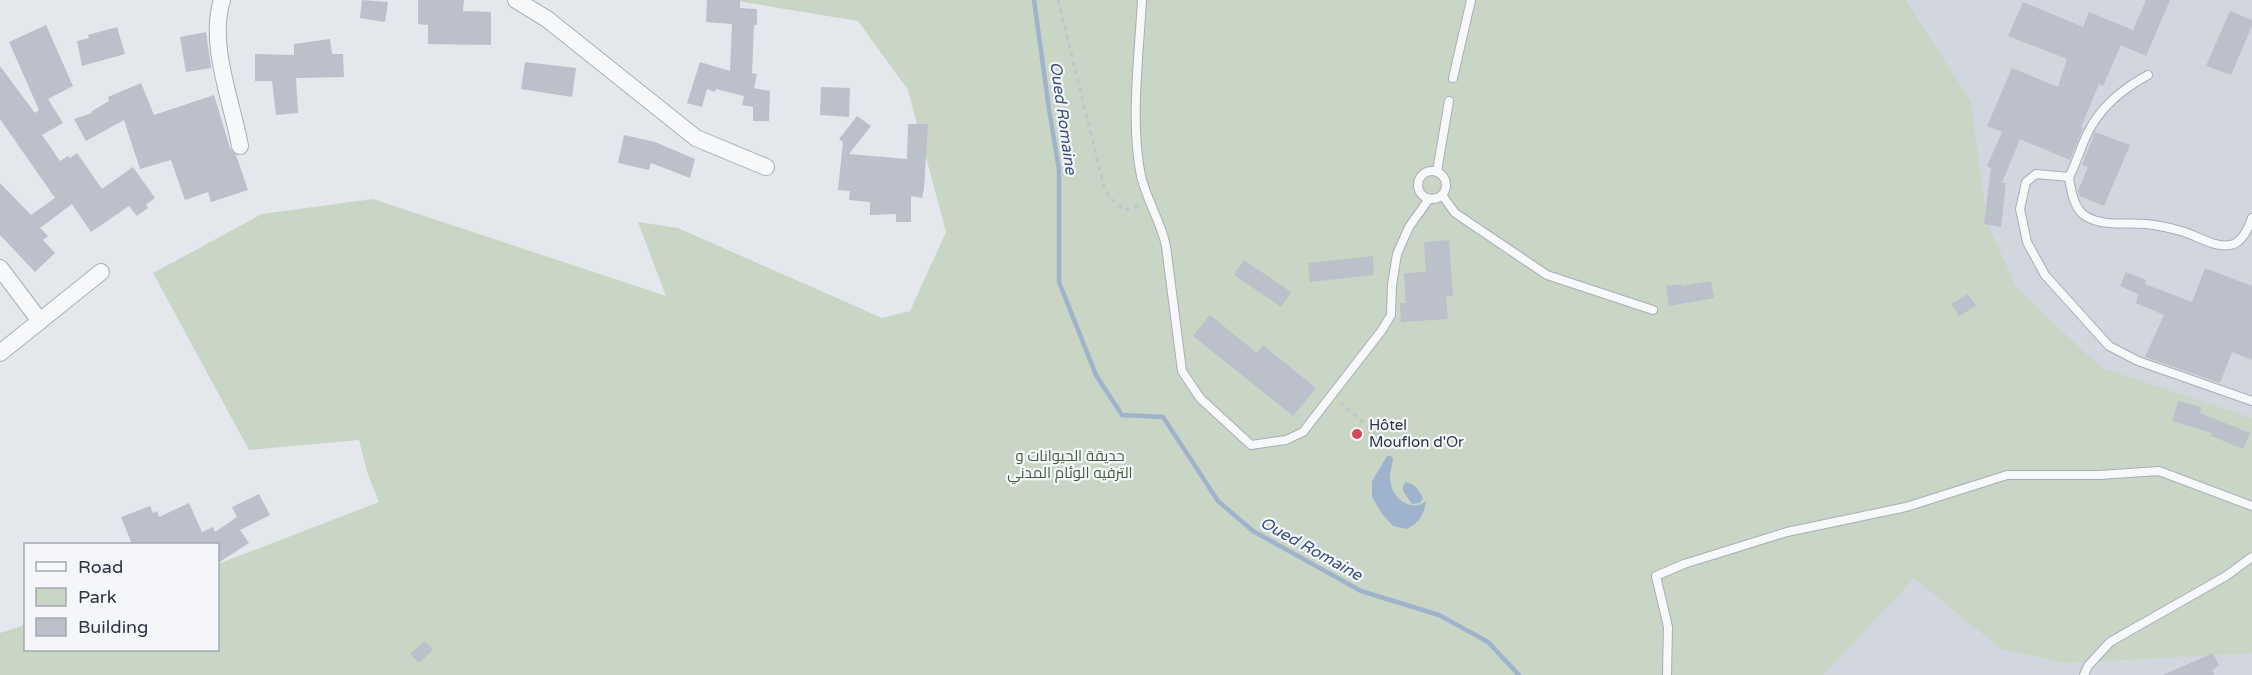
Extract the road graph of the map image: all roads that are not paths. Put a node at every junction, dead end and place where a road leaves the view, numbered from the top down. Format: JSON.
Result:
{"nodes":[{"id":1,"x":222,"y":0,"type":"edge"},
{"id":2,"x":516,"y":0,"type":"edge"},
{"id":3,"x":1142,"y":0,"type":"edge"},
{"id":4,"x":1471,"y":0,"type":"edge"},
{"id":5,"x":2148,"y":75,"type":"dead end"},
{"id":6,"x":1453,"y":78,"type":"dead end"},
{"id":7,"x":1449,"y":101,"type":"dead end"},
{"id":8,"x":240,"y":146,"type":"dead end"},
{"id":9,"x":766,"y":168,"type":"dead end"},
{"id":10,"x":1437,"y":171,"type":"junction"},
{"id":11,"x":2069,"y":177,"type":"junction"},
{"id":12,"x":1442,"y":195,"type":"junction"},
{"id":13,"x":1429,"y":199,"type":"junction"},
{"id":14,"x":2252,"y":218,"type":"edge"},
{"id":15,"x":0,"y":268,"type":"edge"},
{"id":16,"x":101,"y":272,"type":"dead end"},
{"id":17,"x":1653,"y":310,"type":"dead end"},
{"id":18,"x":40,"y":321,"type":"junction"},
{"id":19,"x":0,"y":353,"type":"edge"},
{"id":20,"x":2252,"y":401,"type":"edge"},
{"id":21,"x":2252,"y":507,"type":"edge"},
{"id":22,"x":2252,"y":557,"type":"edge"},
{"id":23,"x":1667,"y":675,"type":"edge"},
{"id":24,"x":2084,"y":675,"type":"edge"}],
"edges":[{"from":1,"to":8,"type":"street"},
{"from":2,"to":9,"type":"street"},
{"from":3,"to":13,"type":"lane"},
{"from":4,"to":6,"type":"lane"},
{"from":5,"to":11,"type":"lane"},
{"from":7,"to":10,"type":"lane"},
{"from":10,"to":12,"type":"lane"},
{"from":10,"to":13,"type":"lane"},
{"from":11,"to":14,"type":"lane"},
{"from":11,"to":20,"type":"lane"},
{"from":12,"to":13,"type":"lane"},
{"from":12,"to":17,"type":"lane"},
{"from":15,"to":18,"type":"street"},
{"from":16,"to":18,"type":"street"},
{"from":18,"to":19,"type":"street"},
{"from":21,"to":23,"type":"lane"},
{"from":22,"to":24,"type":"lane"}]}
